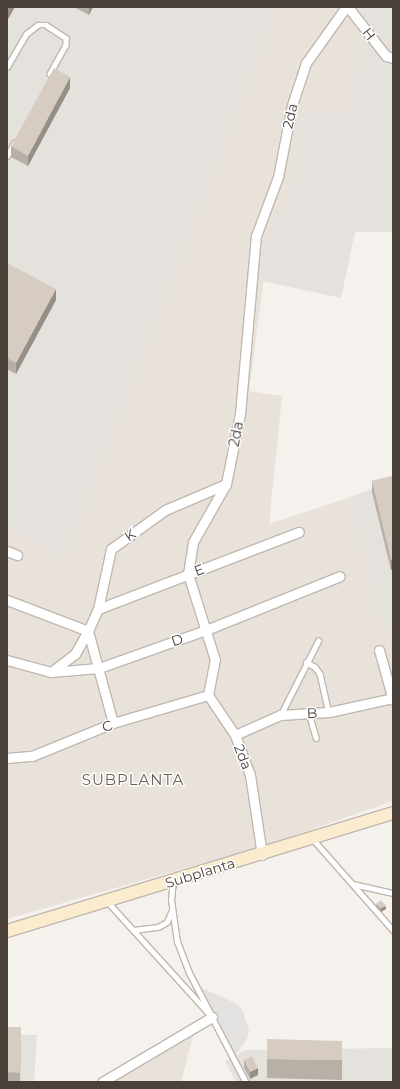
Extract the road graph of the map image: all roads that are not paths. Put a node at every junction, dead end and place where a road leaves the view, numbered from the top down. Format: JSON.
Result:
{"nodes":[{"id":1,"x":347,"y":7,"type":"edge"},
{"id":2,"x":393,"y":58,"type":"edge"},
{"id":3,"x":7,"y":68,"type":"edge"},
{"id":4,"x":47,"y":80,"type":"edge"},
{"id":5,"x":18,"y":135,"type":"edge"},
{"id":6,"x":7,"y":156,"type":"edge"},
{"id":7,"x":226,"y":484,"type":"junction"},
{"id":8,"x":299,"y":532,"type":"dead end"},
{"id":9,"x":7,"y":551,"type":"edge"},
{"id":10,"x":17,"y":555,"type":"dead end"},
{"id":11,"x":188,"y":574,"type":"junction"},
{"id":12,"x":340,"y":576,"type":"dead end"},
{"id":13,"x":7,"y":600,"type":"edge"},
{"id":14,"x":98,"y":609,"type":"junction"},
{"id":15,"x":206,"y":630,"type":"junction"},
{"id":16,"x":88,"y":631,"type":"junction"},
{"id":17,"x":318,"y":641,"type":"dead end"},
{"id":18,"x":379,"y":650,"type":"dead end"},
{"id":19,"x":7,"y":660,"type":"edge"},
{"id":20,"x":306,"y":662,"type":"junction"},
{"id":21,"x":98,"y":668,"type":"junction"},
{"id":22,"x":51,"y":672,"type":"junction"},
{"id":23,"x":208,"y":695,"type":"junction"},
{"id":24,"x":393,"y":699,"type":"edge"},
{"id":25,"x":329,"y":712,"type":"junction"},
{"id":26,"x":309,"y":713,"type":"junction"},
{"id":27,"x":280,"y":715,"type":"junction"},
{"id":28,"x":113,"y":722,"type":"junction"},
{"id":29,"x":235,"y":735,"type":"junction"},
{"id":30,"x":316,"y":738,"type":"dead end"},
{"id":31,"x":7,"y":758,"type":"edge"},
{"id":32,"x":393,"y":813,"type":"edge"},
{"id":33,"x":312,"y":838,"type":"junction"},
{"id":34,"x":262,"y":855,"type":"junction"},
{"id":35,"x":173,"y":881,"type":"junction"},
{"id":36,"x":353,"y":884,"type":"junction"},
{"id":37,"x":393,"y":893,"type":"edge"},
{"id":38,"x":107,"y":901,"type":"junction"},
{"id":39,"x":172,"y":909,"type":"junction"},
{"id":40,"x":133,"y":930,"type":"junction"},
{"id":41,"x":393,"y":930,"type":"edge"},
{"id":42,"x":7,"y":931,"type":"edge"},
{"id":43,"x":212,"y":1017,"type":"junction"},
{"id":44,"x":102,"y":1082,"type":"edge"},
{"id":45,"x":246,"y":1082,"type":"edge"}],
"edges":[{"from":1,"to":2,"type":"street","name":"H"},
{"from":1,"to":7,"type":"street","name":"2da"},
{"from":3,"to":4,"type":"lane"},
{"from":5,"to":6,"type":"lane"},
{"from":7,"to":11,"type":"street","name":"2da"},
{"from":7,"to":14,"type":"street","name":"K"},
{"from":8,"to":11,"type":"street","name":"E"},
{"from":9,"to":10,"type":"street"},
{"from":11,"to":14,"type":"street","name":"E"},
{"from":11,"to":15,"type":"street","name":"2da"},
{"from":12,"to":15,"type":"street","name":"D"},
{"from":13,"to":16,"type":"street"},
{"from":14,"to":16,"type":"street","name":"K"},
{"from":15,"to":21,"type":"street","name":"D"},
{"from":15,"to":23,"type":"street","name":"2da"},
{"from":16,"to":21,"type":"street"},
{"from":16,"to":22,"type":"street","name":"K"},
{"from":17,"to":20,"type":"lane"},
{"from":18,"to":24,"type":"street"},
{"from":19,"to":22,"type":"street","name":"D"},
{"from":20,"to":25,"type":"lane"},
{"from":20,"to":27,"type":"lane"},
{"from":21,"to":22,"type":"street","name":"D"},
{"from":21,"to":28,"type":"street"},
{"from":23,"to":28,"type":"street","name":"C"},
{"from":23,"to":29,"type":"street","name":"2da"},
{"from":24,"to":25,"type":"street","name":"B"},
{"from":25,"to":26,"type":"street","name":"B"},
{"from":26,"to":27,"type":"street","name":"B"},
{"from":26,"to":30,"type":"lane"},
{"from":27,"to":29,"type":"street","name":"B"},
{"from":28,"to":31,"type":"street","name":"C"},
{"from":29,"to":34,"type":"street","name":"2da"},
{"from":32,"to":33,"type":"street","name":"Subplanta"},
{"from":33,"to":34,"type":"street","name":"Subplanta"},
{"from":33,"to":36,"type":"lane"},
{"from":34,"to":35,"type":"street","name":"Subplanta"},
{"from":35,"to":38,"type":"street","name":"Subplanta"},
{"from":35,"to":39,"type":"lane"},
{"from":36,"to":37,"type":"lane"},
{"from":36,"to":41,"type":"lane"},
{"from":38,"to":40,"type":"lane"},
{"from":38,"to":42,"type":"street","name":"Subplanta"},
{"from":39,"to":40,"type":"lane"},
{"from":39,"to":43,"type":"lane"},
{"from":40,"to":43,"type":"lane"},
{"from":43,"to":44,"type":"street"},
{"from":43,"to":45,"type":"lane"}]}
